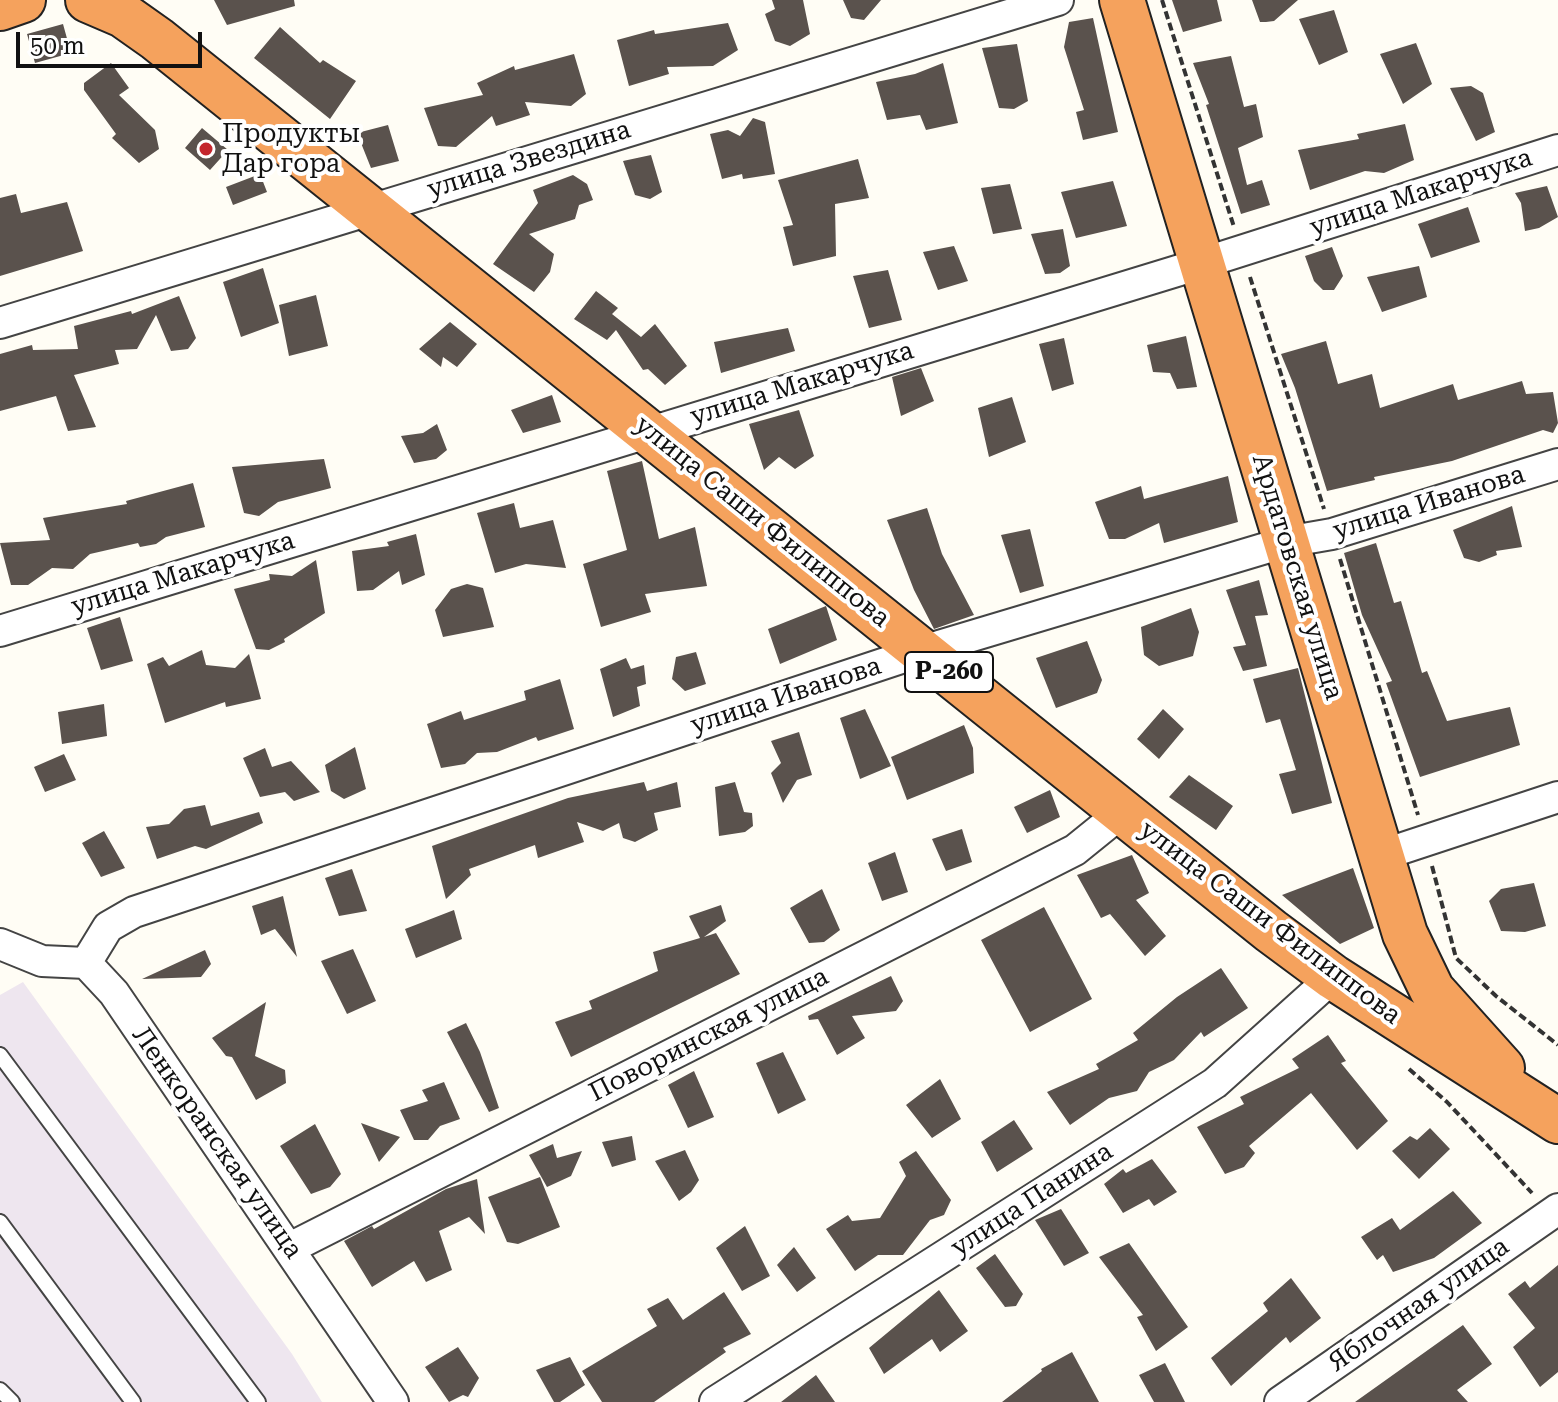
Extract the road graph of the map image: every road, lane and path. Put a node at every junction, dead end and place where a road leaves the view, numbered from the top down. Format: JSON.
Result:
{"nodes":[{"id":1,"x":23,"y":0,"type":"edge"},
{"id":2,"x":88,"y":0,"type":"edge"},
{"id":3,"x":1058,"y":0,"type":"edge"},
{"id":4,"x":1122,"y":0,"type":"edge"},
{"id":5,"x":0,"y":8,"type":"edge"},
{"id":6,"x":1558,"y":150,"type":"edge"},
{"id":7,"x":368,"y":209,"type":"junction"},
{"id":8,"x":1203,"y":263,"type":"junction"},
{"id":9,"x":0,"y":323,"type":"edge"},
{"id":10,"x":648,"y":431,"type":"junction"},
{"id":11,"x":1558,"y":464,"type":"edge"},
{"id":12,"x":1286,"y":542,"type":"junction"},
{"id":13,"x":0,"y":631,"type":"edge"},
{"id":14,"x":922,"y":651,"type":"junction"},
{"id":15,"x":1558,"y":797,"type":"edge"},
{"id":16,"x":1122,"y":812,"type":"junction"},
{"id":17,"x":1382,"y":855,"type":"junction"},
{"id":18,"x":1405,"y":934,"type":"junction"},
{"id":19,"x":0,"y":946,"type":"edge"},
{"id":20,"x":86,"y":963,"type":"junction"},
{"id":21,"x":1339,"y":981,"type":"junction"},
{"id":22,"x":0,"y":1055,"type":"edge"},
{"id":23,"x":1399,"y":1060,"type":"dead end"},
{"id":24,"x":1552,"y":1117,"type":"edge"},
{"id":25,"x":1554,"y":1211,"type":"edge"},
{"id":26,"x":0,"y":1222,"type":"edge"},
{"id":27,"x":290,"y":1248,"type":"junction"},
{"id":28,"x":0,"y":1390,"type":"edge"},
{"id":29,"x":12,"y":1402,"type":"edge"},
{"id":30,"x":133,"y":1402,"type":"edge"},
{"id":31,"x":258,"y":1402,"type":"edge"},
{"id":32,"x":393,"y":1402,"type":"edge"},
{"id":33,"x":715,"y":1402,"type":"edge"},
{"id":34,"x":1280,"y":1402,"type":"edge"}],
"edges":[{"from":1,"to":5,"type":"highway"},
{"from":2,"to":7,"type":"highway","name":"улица Саши Филиппова","number":"Р-260"},
{"from":3,"to":7,"type":"street","name":"улица Звездина"},
{"from":4,"to":8,"type":"highway","name":"Ардатовская улица","number":"Р-260"},
{"from":6,"to":8,"type":"street","name":"улица Макарчука"},
{"from":7,"to":9,"type":"street","name":"улица Звездина"},
{"from":7,"to":10,"type":"highway","name":"улица Саши Филиппова","number":"Р-260"},
{"from":8,"to":10,"type":"street","name":"улица Макарчука"},
{"from":8,"to":12,"type":"highway","name":"Ардатовская улица","number":"Р-260"},
{"from":10,"to":13,"type":"street","name":"улица Макарчука"},
{"from":10,"to":14,"type":"highway","name":"улица Саши Филиппова","number":"Р-260"},
{"from":11,"to":12,"type":"street","name":"улица Иванова"},
{"from":12,"to":14,"type":"street","name":"улица Иванова"},
{"from":12,"to":17,"type":"highway","name":"Ардатовская улица","number":"Р-260"},
{"from":14,"to":16,"type":"highway","name":"улица Саши Филиппова","number":"Р-260"},
{"from":14,"to":20,"type":"street","name":"улица Иванова"},
{"from":15,"to":17,"type":"street"},
{"from":16,"to":21,"type":"highway","name":"улица Саши Филиппова","number":"Р-260"},
{"from":16,"to":27,"type":"street","name":"Поворинская улица"},
{"from":17,"to":18,"type":"highway","name":"Ардатовская улица","number":"Р-260"},
{"from":18,"to":21,"type":"highway"},
{"from":18,"to":24,"type":"highway","name":"Ардатовская улица","number":"Р-260"},
{"from":19,"to":20,"type":"street"},
{"from":20,"to":27,"type":"street","name":"Ленкоранская улица"},
{"from":21,"to":24,"type":"highway","name":"улица Саши Филиппова","number":"Р-260"},
{"from":21,"to":33,"type":"street","name":"улица Панина"},
{"from":22,"to":31,"type":"lane"},
{"from":23,"to":25,"type":"path"},
{"from":25,"to":34,"type":"street","name":"Яблочная улица"},
{"from":26,"to":30,"type":"lane"},
{"from":27,"to":32,"type":"street","name":"Ленкоранская улица"},
{"from":28,"to":29,"type":"lane"}]}
